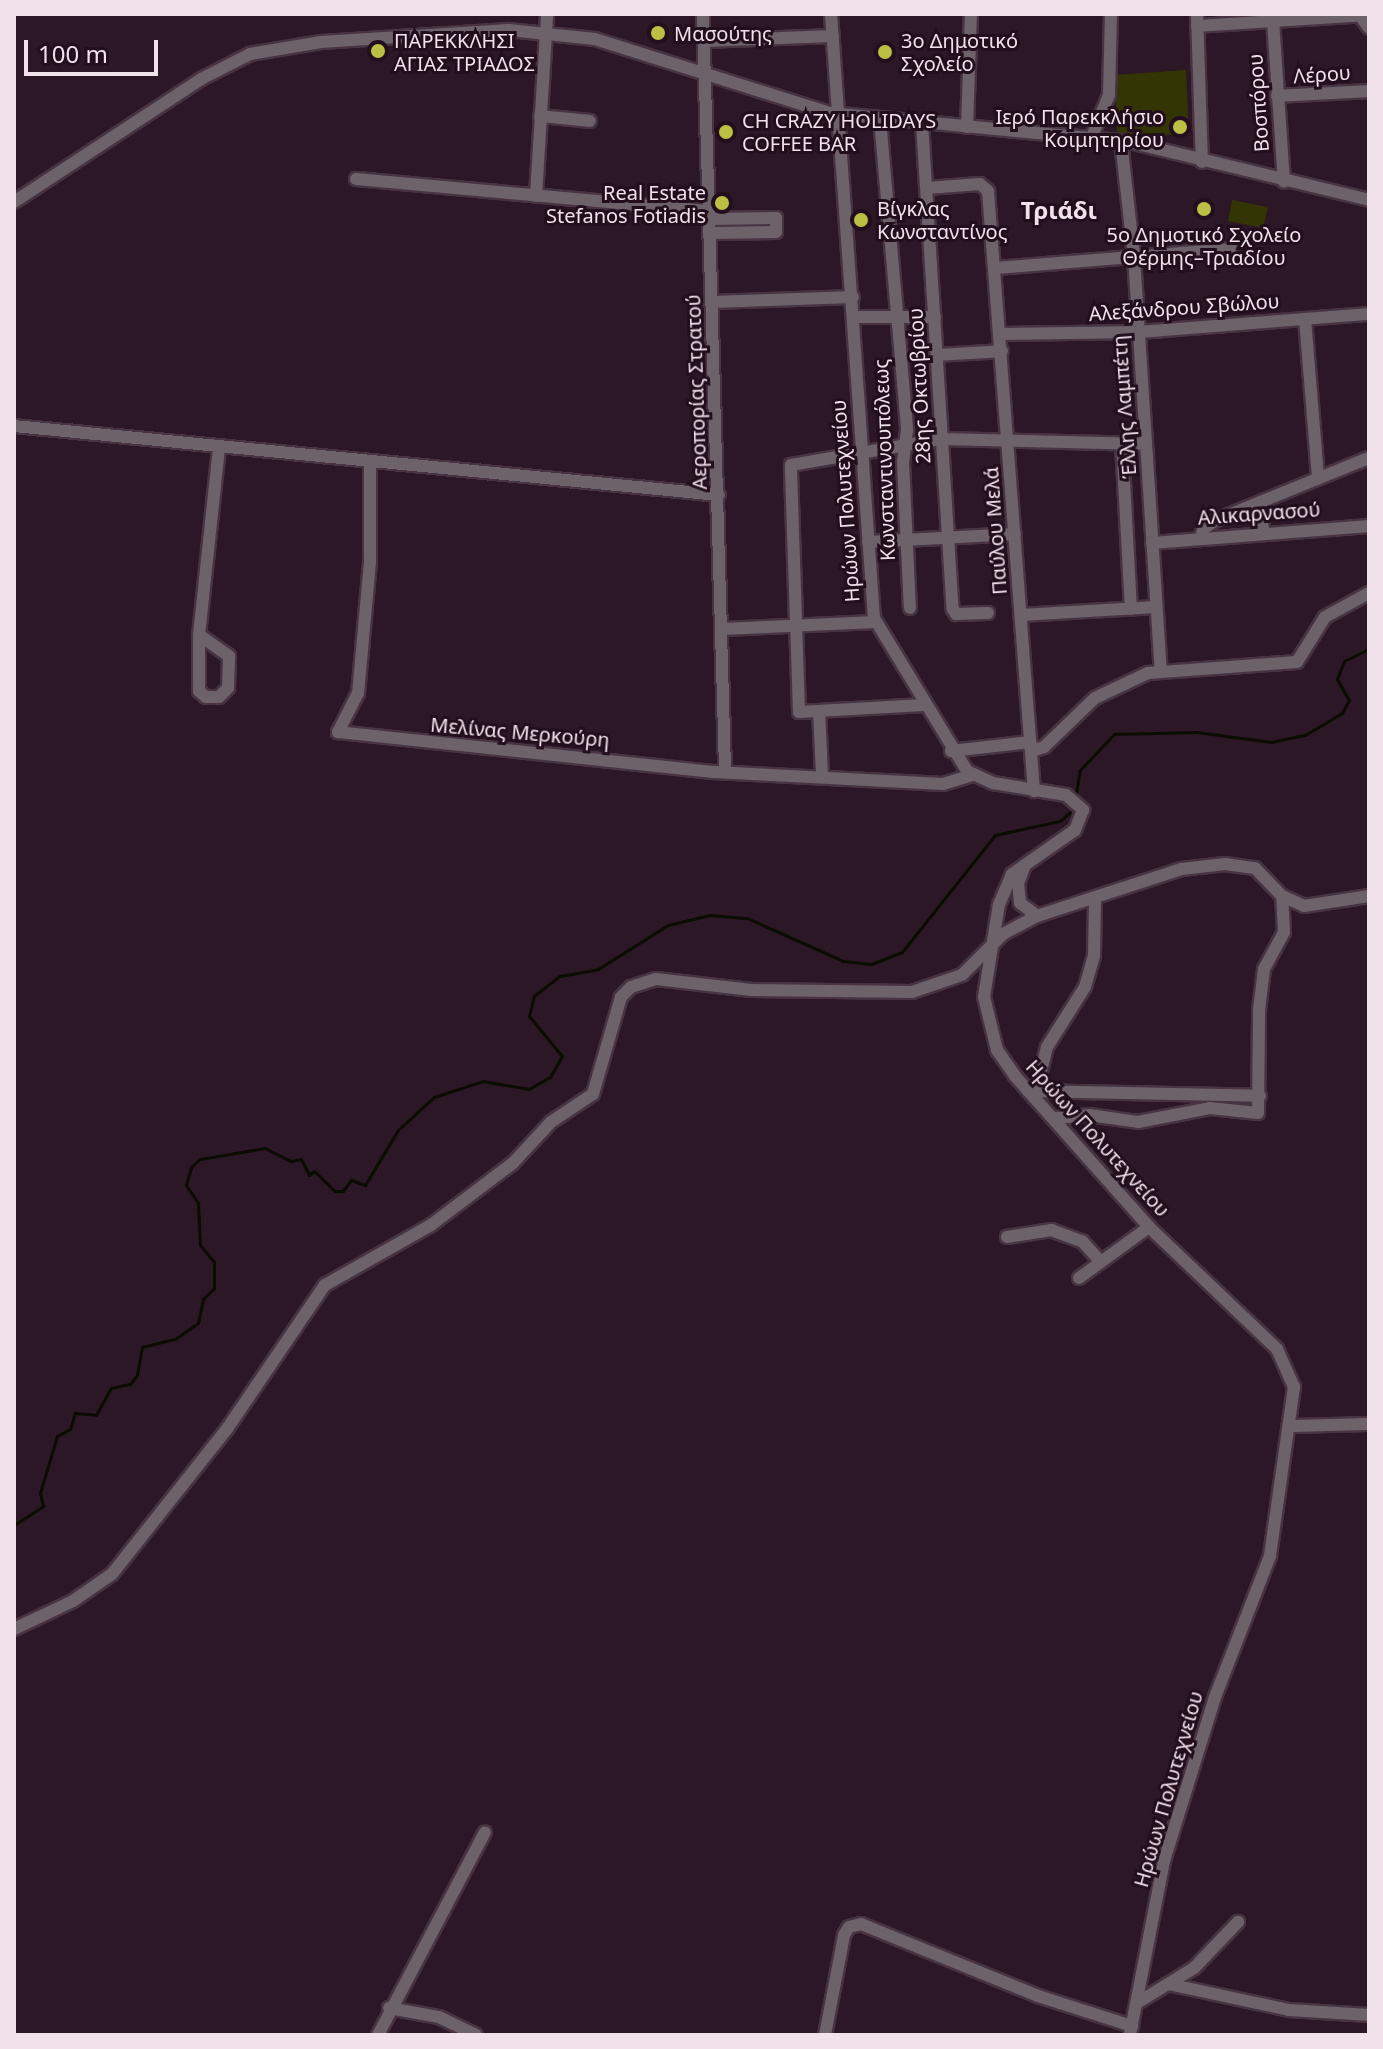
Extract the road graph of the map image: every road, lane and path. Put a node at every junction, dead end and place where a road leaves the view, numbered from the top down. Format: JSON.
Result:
{"nodes":[{"id":1,"x":547,"y":14,"type":"edge"},
{"id":2,"x":703,"y":14,"type":"edge"},
{"id":3,"x":831,"y":14,"type":"edge"},
{"id":4,"x":971,"y":14,"type":"edge"},
{"id":5,"x":1111,"y":14,"type":"edge"},
{"id":6,"x":1362,"y":15,"type":"edge"},
{"id":7,"x":1197,"y":20,"type":"edge"},
{"id":8,"x":1273,"y":21,"type":"junction"},
{"id":9,"x":1369,"y":28,"type":"edge"},
{"id":10,"x":545,"y":31,"type":"junction"},
{"id":11,"x":833,"y":36,"type":"junction"},
{"id":12,"x":704,"y":41,"type":"junction"},
{"id":13,"x":705,"y":75,"type":"junction"},
{"id":14,"x":1369,"y":91,"type":"edge"},
{"id":15,"x":1277,"y":96,"type":"junction"},
{"id":16,"x":839,"y":114,"type":"junction"},
{"id":17,"x":880,"y":119,"type":"junction"},
{"id":18,"x":540,"y":120,"type":"junction"},
{"id":19,"x":922,"y":123,"type":"junction"},
{"id":20,"x":590,"y":125,"type":"dead end"},
{"id":21,"x":967,"y":127,"type":"junction"},
{"id":22,"x":1091,"y":139,"type":"junction"},
{"id":23,"x":1121,"y":141,"type":"junction"},
{"id":24,"x":1202,"y":162,"type":"junction"},
{"id":25,"x":356,"y":179,"type":"dead end"},
{"id":26,"x":1284,"y":182,"type":"junction"},
{"id":27,"x":927,"y":188,"type":"junction"},
{"id":28,"x":536,"y":196,"type":"junction"},
{"id":29,"x":1369,"y":200,"type":"edge"},
{"id":30,"x":14,"y":202,"type":"edge"},
{"id":31,"x":710,"y":215,"type":"junction"},
{"id":32,"x":711,"y":233,"type":"junction"},
{"id":33,"x":1231,"y":249,"type":"dead end"},
{"id":34,"x":1134,"y":257,"type":"junction"},
{"id":35,"x":996,"y":268,"type":"junction"},
{"id":36,"x":853,"y":297,"type":"junction"},
{"id":37,"x":713,"y":302,"type":"junction"},
{"id":38,"x":1369,"y":314,"type":"edge"},
{"id":39,"x":854,"y":317,"type":"junction"},
{"id":40,"x":896,"y":317,"type":"junction"},
{"id":41,"x":935,"y":317,"type":"junction"},
{"id":42,"x":1305,"y":319,"type":"junction"},
{"id":43,"x":1139,"y":332,"type":"junction"},
{"id":44,"x":1001,"y":334,"type":"junction"},
{"id":45,"x":1002,"y":351,"type":"junction"},
{"id":46,"x":937,"y":355,"type":"junction"},
{"id":47,"x":14,"y":426,"type":"edge"},
{"id":48,"x":942,"y":439,"type":"junction"},
{"id":49,"x":1008,"y":439,"type":"junction"},
{"id":50,"x":905,"y":443,"type":"junction"},
{"id":51,"x":1122,"y":444,"type":"junction"},
{"id":52,"x":1146,"y":444,"type":"junction"},
{"id":53,"x":219,"y":448,"type":"junction"},
{"id":54,"x":862,"y":452,"type":"junction"},
{"id":55,"x":1369,"y":458,"type":"edge"},
{"id":56,"x":370,"y":463,"type":"junction"},
{"id":57,"x":1318,"y":478,"type":"junction"},
{"id":58,"x":719,"y":495,"type":"junction"},
{"id":59,"x":1259,"y":503,"type":"junction"},
{"id":60,"x":1369,"y":526,"type":"edge"},
{"id":61,"x":1264,"y":533,"type":"junction"},
{"id":62,"x":1015,"y":534,"type":"junction"},
{"id":63,"x":949,"y":538,"type":"junction"},
{"id":64,"x":1201,"y":538,"type":"junction"},
{"id":65,"x":907,"y":540,"type":"junction"},
{"id":66,"x":868,"y":542,"type":"junction"},
{"id":67,"x":1152,"y":543,"type":"junction"},
{"id":68,"x":1369,"y":593,"type":"edge"},
{"id":69,"x":1156,"y":607,"type":"junction"},
{"id":70,"x":910,"y":608,"type":"dead end"},
{"id":71,"x":1131,"y":609,"type":"junction"},
{"id":72,"x":988,"y":613,"type":"dead end"},
{"id":73,"x":1021,"y":615,"type":"junction"},
{"id":74,"x":875,"y":622,"type":"junction"},
{"id":75,"x":796,"y":625,"type":"junction"},
{"id":76,"x":723,"y":629,"type":"junction"},
{"id":77,"x":199,"y":635,"type":"junction"},
{"id":78,"x":1161,"y":671,"type":"junction"},
{"id":79,"x":924,"y":705,"type":"junction"},
{"id":80,"x":819,"y":711,"type":"junction"},
{"id":81,"x":1031,"y":747,"type":"junction"},
{"id":82,"x":951,"y":751,"type":"junction"},
{"id":83,"x":725,"y":770,"type":"junction"},
{"id":84,"x":822,"y":775,"type":"junction"},
{"id":85,"x":973,"y":775,"type":"junction"},
{"id":86,"x":1034,"y":791,"type":"junction"},
{"id":87,"x":1026,"y":864,"type":"junction"},
{"id":88,"x":1282,"y":896,"type":"junction"},
{"id":89,"x":1369,"y":896,"type":"edge"},
{"id":90,"x":1095,"y":898,"type":"junction"},
{"id":91,"x":1037,"y":916,"type":"junction"},
{"id":92,"x":987,"y":955,"type":"junction"},
{"id":93,"x":1032,"y":1093,"type":"junction"},
{"id":94,"x":1260,"y":1096,"type":"junction"},
{"id":95,"x":1056,"y":1118,"type":"junction"},
{"id":96,"x":1149,"y":1227,"type":"junction"},
{"id":97,"x":1007,"y":1237,"type":"dead end"},
{"id":98,"x":1101,"y":1262,"type":"junction"},
{"id":99,"x":1079,"y":1278,"type":"dead end"},
{"id":100,"x":1369,"y":1424,"type":"edge"},
{"id":101,"x":1291,"y":1426,"type":"junction"},
{"id":102,"x":14,"y":1629,"type":"edge"},
{"id":103,"x":485,"y":1832,"type":"dead end"},
{"id":104,"x":1238,"y":1922,"type":"dead end"},
{"id":105,"x":1168,"y":1984,"type":"junction"},
{"id":106,"x":1137,"y":2003,"type":"junction"},
{"id":107,"x":389,"y":2008,"type":"junction"},
{"id":108,"x":1369,"y":2015,"type":"edge"},
{"id":109,"x":1131,"y":2031,"type":"edge"},
{"id":110,"x":378,"y":2035,"type":"edge"},
{"id":111,"x":476,"y":2035,"type":"edge"},
{"id":112,"x":825,"y":2035,"type":"edge"}],
"edges":[{"from":1,"to":10,"type":"street"},
{"from":2,"to":12,"type":"street","name":"Αεροπορίας Στρατού"},
{"from":3,"to":11,"type":"street","name":"Ηρώων Πολυτεχνείου"},
{"from":4,"to":21,"type":"street"},
{"from":5,"to":22,"type":"street"},
{"from":6,"to":8,"type":"street"},
{"from":6,"to":9,"type":"street"},
{"from":7,"to":8,"type":"street"},
{"from":7,"to":24,"type":"street"},
{"from":8,"to":15,"type":"street","name":"Βοσπόρου"},
{"from":10,"to":13,"type":"street"},
{"from":10,"to":18,"type":"street"},
{"from":10,"to":30,"type":"street"},
{"from":11,"to":12,"type":"street"},
{"from":11,"to":16,"type":"street","name":"Ηρώων Πολυτεχνείου"},
{"from":12,"to":13,"type":"street","name":"Αεροπορίας Στρατού"},
{"from":13,"to":16,"type":"street"},
{"from":13,"to":31,"type":"street","name":"Αεροπορίας Στρατού"},
{"from":14,"to":15,"type":"street","name":"Λέρου"},
{"from":15,"to":26,"type":"street","name":"Βοσπόρου"},
{"from":16,"to":17,"type":"street"},
{"from":16,"to":36,"type":"street","name":"Ηρώων Πολυτεχνείου"},
{"from":17,"to":19,"type":"street"},
{"from":17,"to":40,"type":"street","name":"Κωνσταντινουπόλεως"},
{"from":18,"to":20,"type":"street"},
{"from":18,"to":28,"type":"street"},
{"from":19,"to":21,"type":"street"},
{"from":19,"to":27,"type":"street","name":"28ης Οκτωβρίου"},
{"from":21,"to":22,"type":"street"},
{"from":22,"to":23,"type":"street"},
{"from":23,"to":24,"type":"street"},
{"from":23,"to":34,"type":"street","name":"Έλλης Λαμπέτη"},
{"from":24,"to":26,"type":"street"},
{"from":25,"to":28,"type":"street"},
{"from":26,"to":29,"type":"street"},
{"from":27,"to":35,"type":"street","name":"Παύλου Μελά"},
{"from":27,"to":41,"type":"street","name":"28ης Οκτωβρίου"},
{"from":28,"to":31,"type":"street"},
{"from":31,"to":32,"type":"street","name":"Αεροπορίας Στρατού"},
{"from":31,"to":32,"type":"street"},
{"from":32,"to":37,"type":"street","name":"Αεροπορίας Στρατού"},
{"from":33,"to":34,"type":"street"},
{"from":34,"to":35,"type":"street"},
{"from":34,"to":43,"type":"street","name":"Έλλης Λαμπέτη"},
{"from":35,"to":44,"type":"street","name":"Παύλου Μελά"},
{"from":36,"to":37,"type":"street"},
{"from":36,"to":39,"type":"street","name":"Ηρώων Πολυτεχνείου"},
{"from":37,"to":58,"type":"street","name":"Αεροπορίας Στρατού"},
{"from":38,"to":42,"type":"street","name":"Αλεξάνδρου Σβώλου"},
{"from":39,"to":40,"type":"street"},
{"from":39,"to":54,"type":"street","name":"Ηρώων Πολυτεχνείου"},
{"from":40,"to":41,"type":"street"},
{"from":40,"to":50,"type":"street","name":"Κωνσταντινουπόλεως"},
{"from":41,"to":46,"type":"street","name":"28ης Οκτωβρίου"},
{"from":42,"to":43,"type":"street","name":"Αλεξάνδρου Σβώλου"},
{"from":42,"to":57,"type":"street"},
{"from":43,"to":44,"type":"street","name":"Αλεξάνδρου Σβώλου"},
{"from":43,"to":52,"type":"street","name":"Έλλης Λαμπέτη"},
{"from":44,"to":45,"type":"street","name":"Παύλου Μελά"},
{"from":45,"to":46,"type":"street"},
{"from":45,"to":49,"type":"street","name":"Παύλου Μελά"},
{"from":46,"to":48,"type":"street","name":"28ης Οκτωβρίου"},
{"from":47,"to":53,"type":"street"},
{"from":48,"to":49,"type":"street"},
{"from":48,"to":50,"type":"street"},
{"from":48,"to":63,"type":"street","name":"28ης Οκτωβρίου"},
{"from":49,"to":51,"type":"street"},
{"from":49,"to":62,"type":"street","name":"Παύλου Μελά"},
{"from":50,"to":54,"type":"street"},
{"from":50,"to":65,"type":"street","name":"Κωνσταντινουπόλεως"},
{"from":51,"to":52,"type":"street"},
{"from":51,"to":71,"type":"street"},
{"from":52,"to":67,"type":"street","name":"Έλλης Λαμπέτη"},
{"from":53,"to":56,"type":"street"},
{"from":53,"to":77,"type":"street"},
{"from":54,"to":66,"type":"street","name":"Ηρώων Πολυτεχνείου"},
{"from":54,"to":75,"type":"street"},
{"from":55,"to":57,"type":"street"},
{"from":56,"to":58,"type":"street"},
{"from":56,"to":83,"type":"street","name":"Μελίνας Μερκούρη"},
{"from":57,"to":59,"type":"street"},
{"from":58,"to":76,"type":"street","name":"Αεροπορίας Στρατού"},
{"from":59,"to":61,"type":"street"},
{"from":59,"to":64,"type":"street"},
{"from":60,"to":61,"type":"street","name":"Αλικαρνασού"},
{"from":61,"to":64,"type":"street","name":"Αλικαρνασού"},
{"from":62,"to":63,"type":"street"},
{"from":62,"to":73,"type":"street","name":"Παύλου Μελά"},
{"from":63,"to":65,"type":"street"},
{"from":63,"to":72,"type":"street","name":"28ης Οκτωβρίου"},
{"from":64,"to":67,"type":"street","name":"Αλικαρνασού"},
{"from":65,"to":66,"type":"street"},
{"from":65,"to":70,"type":"street","name":"Κωνσταντινουπόλεως"},
{"from":66,"to":74,"type":"street","name":"Ηρώων Πολυτεχνείου"},
{"from":67,"to":69,"type":"street","name":"Έλλης Λαμπέτη"},
{"from":68,"to":78,"type":"street"},
{"from":69,"to":71,"type":"street"},
{"from":69,"to":78,"type":"street","name":"Έλλης Λαμπέτη"},
{"from":71,"to":73,"type":"street"},
{"from":73,"to":81,"type":"street","name":"Παύλου Μελά"},
{"from":74,"to":75,"type":"street"},
{"from":74,"to":79,"type":"street","name":"Ηρώων Πολυτεχνείου"},
{"from":75,"to":76,"type":"street"},
{"from":75,"to":80,"type":"street"},
{"from":76,"to":83,"type":"street","name":"Αεροπορίας Στρατού"},
{"from":77,"to":77,"type":"street"},
{"from":78,"to":81,"type":"street"},
{"from":79,"to":80,"type":"street"},
{"from":79,"to":82,"type":"street","name":"Ηρώων Πολυτεχνείου"},
{"from":80,"to":84,"type":"street"},
{"from":81,"to":82,"type":"street"},
{"from":81,"to":86,"type":"street","name":"Παύλου Μελά"},
{"from":82,"to":85,"type":"street","name":"Ηρώων Πολυτεχνείου"},
{"from":83,"to":84,"type":"street","name":"Μελίνας Μερκούρη"},
{"from":84,"to":85,"type":"street","name":"Μελίνας Μερκούρη"},
{"from":85,"to":86,"type":"street","name":"Ηρώων Πολυτεχνείου"},
{"from":86,"to":87,"type":"street","name":"Ηρώων Πολυτεχνείου"},
{"from":87,"to":91,"type":"street"},
{"from":87,"to":92,"type":"street","name":"Ηρώων Πολυτεχνείου"},
{"from":88,"to":89,"type":"street"},
{"from":88,"to":90,"type":"street"},
{"from":88,"to":94,"type":"street"},
{"from":90,"to":91,"type":"street"},
{"from":90,"to":93,"type":"street"},
{"from":91,"to":92,"type":"street"},
{"from":92,"to":93,"type":"street","name":"Ηρώων Πολυτεχνείου"},
{"from":92,"to":102,"type":"street"},
{"from":93,"to":94,"type":"street"},
{"from":93,"to":95,"type":"street","name":"Ηρώων Πολυτεχνείου"},
{"from":94,"to":95,"type":"street"},
{"from":95,"to":96,"type":"street","name":"Ηρώων Πολυτεχνείου"},
{"from":96,"to":98,"type":"street"},
{"from":96,"to":101,"type":"street","name":"Ηρώων Πολυτεχνείου"},
{"from":97,"to":98,"type":"street"},
{"from":98,"to":99,"type":"street"},
{"from":100,"to":101,"type":"street"},
{"from":101,"to":106,"type":"street","name":"Ηρώων Πολυτεχνείου"},
{"from":103,"to":107,"type":"street"},
{"from":104,"to":105,"type":"street"},
{"from":105,"to":106,"type":"street"},
{"from":105,"to":108,"type":"street"},
{"from":106,"to":109,"type":"street","name":"Ηρώων Πολυτεχνείου"},
{"from":107,"to":110,"type":"street"},
{"from":107,"to":111,"type":"street"},
{"from":109,"to":112,"type":"street"}]}
